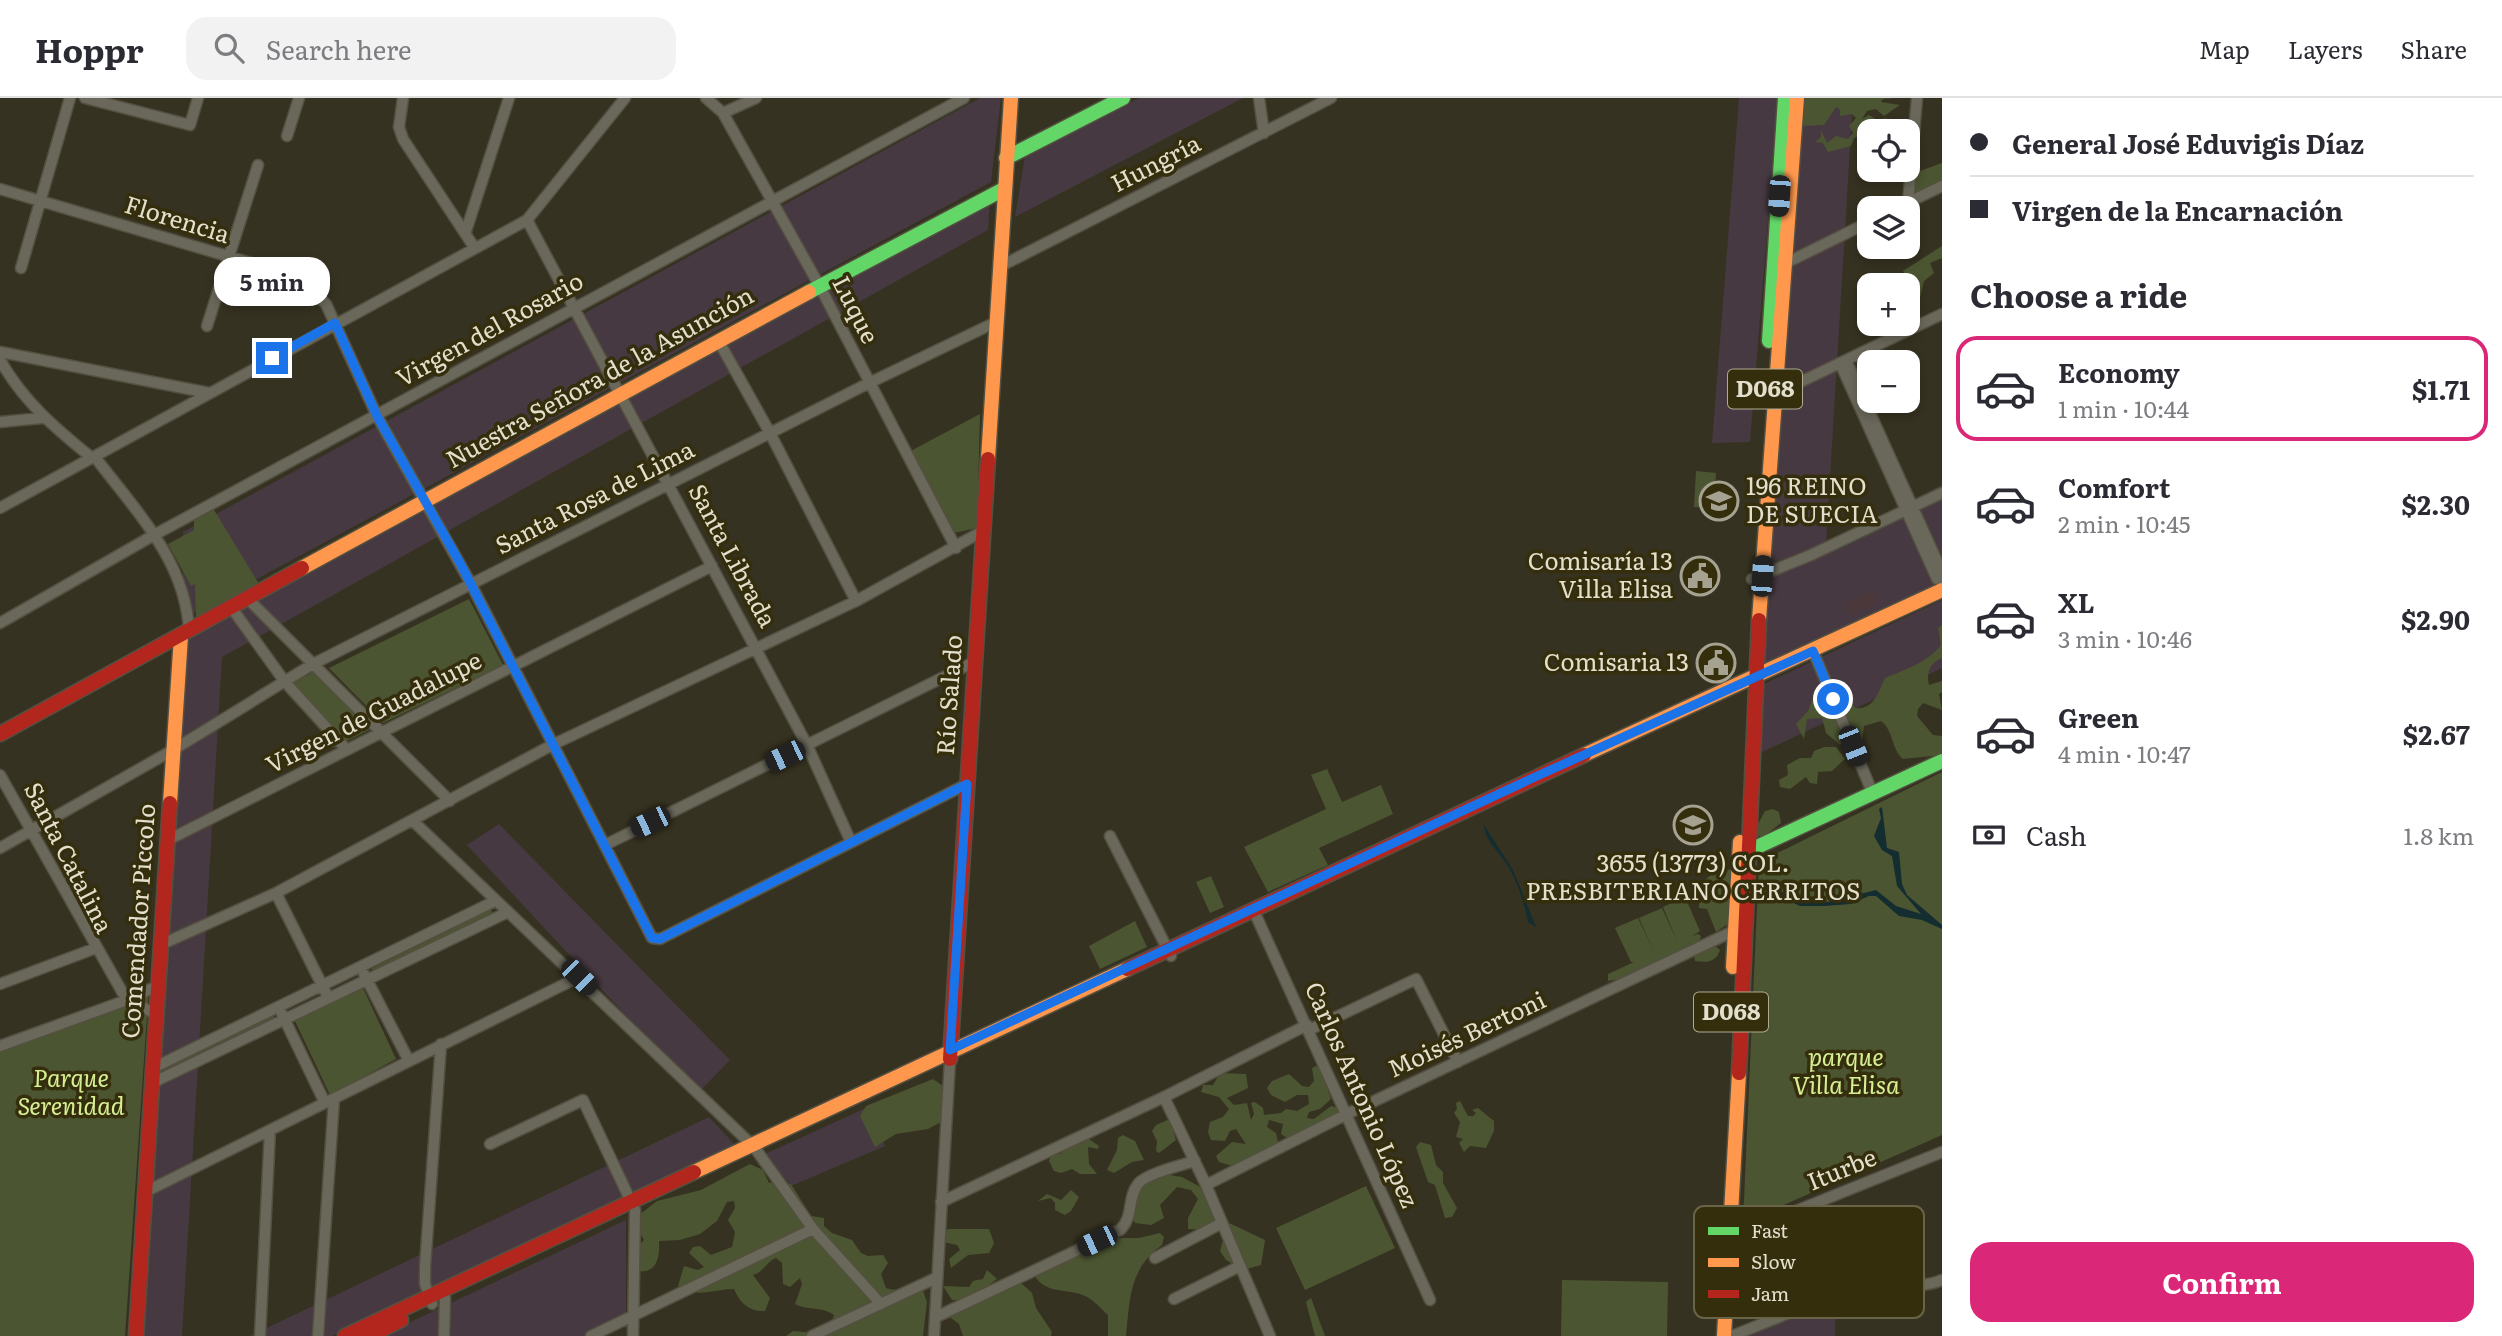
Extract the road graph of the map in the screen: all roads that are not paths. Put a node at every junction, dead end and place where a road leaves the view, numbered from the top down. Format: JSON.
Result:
{"nodes":[{"id":1,"x":70,"y":98,"type":"edge"},
{"id":2,"x":85,"y":98,"type":"edge"},
{"id":3,"x":198,"y":98,"type":"edge"},
{"id":4,"x":299,"y":98,"type":"edge"},
{"id":5,"x":403,"y":98,"type":"edge"},
{"id":6,"x":509,"y":98,"type":"edge"},
{"id":7,"x":625,"y":98,"type":"edge"},
{"id":8,"x":706,"y":98,"type":"edge"},
{"id":9,"x":756,"y":98,"type":"edge"},
{"id":10,"x":964,"y":98,"type":"edge"},
{"id":11,"x":1011,"y":98,"type":"edge"},
{"id":12,"x":1123,"y":98,"type":"edge"},
{"id":13,"x":1259,"y":98,"type":"edge"},
{"id":14,"x":1331,"y":98,"type":"edge"},
{"id":15,"x":1785,"y":98,"type":"edge"},
{"id":16,"x":1797,"y":98,"type":"edge"},
{"id":17,"x":1917,"y":98,"type":"edge"},
{"id":18,"x":723,"y":113,"type":"junction"},
{"id":19,"x":1264,"y":133,"type":"junction"},
{"id":20,"x":287,"y":136,"type":"dead end"},
{"id":21,"x":1006,"y":158,"type":"junction"},
{"id":22,"x":258,"y":165,"type":"dead end"},
{"id":23,"x":1942,"y":186,"type":"edge"},
{"id":24,"x":0,"y":189,"type":"edge"},
{"id":25,"x":1004,"y":189,"type":"junction"},
{"id":26,"x":1904,"y":196,"type":"edge"},
{"id":27,"x":1920,"y":197,"type":"edge"},
{"id":28,"x":38,"y":200,"type":"junction"},
{"id":29,"x":771,"y":200,"type":"junction"},
{"id":30,"x":527,"y":220,"type":"junction"},
{"id":31,"x":1857,"y":228,"type":"edge"},
{"id":32,"x":466,"y":231,"type":"junction"},
{"id":33,"x":474,"y":247,"type":"junction"},
{"id":34,"x":228,"y":257,"type":"junction"},
{"id":35,"x":1780,"y":266,"type":"junction"},
{"id":36,"x":999,"y":267,"type":"junction"},
{"id":37,"x":21,"y":268,"type":"dead end"},
{"id":38,"x":819,"y":285,"type":"junction"},
{"id":39,"x":575,"y":308,"type":"junction"},
{"id":40,"x":1942,"y":314,"type":"edge"},
{"id":41,"x":996,"y":322,"type":"junction"},
{"id":42,"x":335,"y":323,"type":"junction"},
{"id":43,"x":207,"y":326,"type":"dead end"},
{"id":44,"x":718,"y":340,"type":"junction"},
{"id":45,"x":0,"y":344,"type":"edge"},
{"id":46,"x":3,"y":355,"type":"edge"},
{"id":47,"x":1843,"y":361,"type":"junction"},
{"id":48,"x":869,"y":383,"type":"junction"},
{"id":49,"x":209,"y":393,"type":"junction"},
{"id":50,"x":621,"y":393,"type":"junction"},
{"id":51,"x":1769,"y":397,"type":"junction"},
{"id":52,"x":377,"y":416,"type":"junction"},
{"id":53,"x":42,"y":418,"type":"junction"},
{"id":54,"x":0,"y":422,"type":"edge"},
{"id":55,"x":771,"y":433,"type":"junction"},
{"id":56,"x":93,"y":458,"type":"junction"},
{"id":57,"x":670,"y":484,"type":"junction"},
{"id":58,"x":1942,"y":493,"type":"edge"},
{"id":59,"x":426,"y":499,"type":"junction"},
{"id":60,"x":0,"y":508,"type":"edge"},
{"id":61,"x":1908,"y":508,"type":"junction"},
{"id":62,"x":983,"y":531,"type":"junction"},
{"id":63,"x":154,"y":535,"type":"junction"},
{"id":64,"x":956,"y":548,"type":"junction"},
{"id":65,"x":712,"y":566,"type":"junction"},
{"id":66,"x":1942,"y":572,"type":"edge"},
{"id":67,"x":1757,"y":578,"type":"junction"},
{"id":68,"x":1942,"y":582,"type":"edge"},
{"id":69,"x":471,"y":584,"type":"junction"},
{"id":70,"x":1942,"y":590,"type":"edge"},
{"id":71,"x":247,"y":598,"type":"junction"},
{"id":72,"x":856,"y":601,"type":"junction"},
{"id":73,"x":231,"y":607,"type":"junction"},
{"id":74,"x":0,"y":623,"type":"edge"},
{"id":75,"x":185,"y":633,"type":"junction"},
{"id":76,"x":757,"y":649,"type":"junction"},
{"id":77,"x":1813,"y":651,"type":"junction"},
{"id":78,"x":974,"y":663,"type":"junction"},
{"id":79,"x":313,"y":664,"type":"junction"},
{"id":80,"x":513,"y":667,"type":"junction"},
{"id":81,"x":285,"y":682,"type":"junction"},
{"id":82,"x":1750,"y":682,"type":"junction"},
{"id":83,"x":382,"y":733,"type":"junction"},
{"id":84,"x":0,"y":734,"type":"edge"},
{"id":85,"x":552,"y":745,"type":"junction"},
{"id":86,"x":807,"y":745,"type":"junction"},
{"id":87,"x":173,"y":750,"type":"junction"},
{"id":88,"x":347,"y":750,"type":"junction"},
{"id":89,"x":1942,"y":761,"type":"edge"},
{"id":90,"x":0,"y":775,"type":"edge"},
{"id":91,"x":967,"y":784,"type":"junction"},
{"id":92,"x":1873,"y":794,"type":"junction"},
{"id":93,"x":450,"y":801,"type":"junction"},
{"id":94,"x":414,"y":821,"type":"junction"},
{"id":95,"x":32,"y":831,"type":"junction"},
{"id":96,"x":1110,"y":836,"type":"dead end"},
{"id":97,"x":167,"y":840,"type":"junction"},
{"id":98,"x":851,"y":842,"type":"junction"},
{"id":99,"x":605,"y":845,"type":"junction"},
{"id":100,"x":0,"y":848,"type":"edge"},
{"id":101,"x":1745,"y":853,"type":"junction"},
{"id":102,"x":276,"y":893,"type":"junction"},
{"id":103,"x":495,"y":901,"type":"junction"},
{"id":104,"x":506,"y":913,"type":"junction"},
{"id":105,"x":1255,"y":913,"type":"junction"},
{"id":106,"x":1741,"y":928,"type":"junction"},
{"id":107,"x":160,"y":945,"type":"junction"},
{"id":108,"x":96,"y":948,"type":"junction"},
{"id":109,"x":1169,"y":953,"type":"junction"},
{"id":110,"x":361,"y":968,"type":"junction"},
{"id":111,"x":579,"y":977,"type":"junction"},
{"id":112,"x":367,"y":980,"type":"junction"},
{"id":113,"x":0,"y":984,"type":"edge"},
{"id":114,"x":158,"y":986,"type":"junction"},
{"id":115,"x":323,"y":987,"type":"junction"},
{"id":116,"x":329,"y":998,"type":"junction"},
{"id":117,"x":127,"y":1000,"type":"junction"},
{"id":118,"x":279,"y":1008,"type":"junction"},
{"id":119,"x":155,"y":1014,"type":"junction"},
{"id":120,"x":285,"y":1019,"type":"junction"},
{"id":121,"x":1308,"y":1027,"type":"junction"},
{"id":122,"x":441,"y":1044,"type":"junction"},
{"id":123,"x":0,"y":1046,"type":"edge"},
{"id":124,"x":950,"y":1055,"type":"junction"},
{"id":125,"x":408,"y":1061,"type":"junction"},
{"id":126,"x":1458,"y":1062,"type":"junction"},
{"id":127,"x":153,"y":1076,"type":"junction"},
{"id":128,"x":1164,"y":1097,"type":"junction"},
{"id":129,"x":330,"y":1101,"type":"junction"},
{"id":130,"x":1347,"y":1114,"type":"junction"},
{"id":131,"x":270,"y":1130,"type":"junction"},
{"id":132,"x":490,"y":1144,"type":"dead end"},
{"id":133,"x":754,"y":1148,"type":"junction"},
{"id":134,"x":1942,"y":1152,"type":"edge"},
{"id":135,"x":1195,"y":1161,"type":"junction"},
{"id":136,"x":1206,"y":1185,"type":"junction"},
{"id":137,"x":145,"y":1192,"type":"junction"},
{"id":138,"x":941,"y":1202,"type":"junction"},
{"id":139,"x":633,"y":1205,"type":"junction"},
{"id":140,"x":1726,"y":1206,"type":"edge"},
{"id":141,"x":1809,"y":1206,"type":"edge"},
{"id":142,"x":1222,"y":1223,"type":"junction"},
{"id":143,"x":813,"y":1229,"type":"junction"},
{"id":144,"x":1156,"y":1258,"type":"dead end"},
{"id":145,"x":1240,"y":1266,"type":"junction"},
{"id":146,"x":936,"y":1278,"type":"junction"},
{"id":147,"x":1942,"y":1280,"type":"edge"},
{"id":148,"x":1924,"y":1285,"type":"edge"},
{"id":149,"x":435,"y":1299,"type":"junction"},
{"id":150,"x":1174,"y":1300,"type":"dead end"},
{"id":151,"x":1430,"y":1300,"type":"dead end"},
{"id":152,"x":881,"y":1304,"type":"junction"},
{"id":153,"x":635,"y":1314,"type":"junction"},
{"id":154,"x":936,"y":1317,"type":"junction"},
{"id":155,"x":1716,"y":1318,"type":"edge"},
{"id":156,"x":1724,"y":1318,"type":"edge"},
{"id":157,"x":1777,"y":1318,"type":"edge"},
{"id":158,"x":136,"y":1336,"type":"edge"},
{"id":159,"x":260,"y":1336,"type":"edge"},
{"id":160,"x":318,"y":1336,"type":"edge"},
{"id":161,"x":345,"y":1336,"type":"edge"},
{"id":162,"x":369,"y":1336,"type":"edge"},
{"id":163,"x":444,"y":1336,"type":"edge"},
{"id":164,"x":591,"y":1336,"type":"edge"},
{"id":165,"x":633,"y":1336,"type":"edge"},
{"id":166,"x":812,"y":1336,"type":"edge"},
{"id":167,"x":934,"y":1336,"type":"edge"},
{"id":168,"x":1270,"y":1336,"type":"edge"},
{"id":169,"x":1714,"y":1336,"type":"edge"},
{"id":170,"x":1724,"y":1336,"type":"edge"},
{"id":171,"x":1732,"y":1336,"type":"edge"}],
"edges":[{"from":1,"to":28,"type":"street"},
{"from":2,"to":3,"type":"street"},
{"from":4,"to":20,"type":"street"},
{"from":5,"to":32,"type":"street"},
{"from":6,"to":32,"type":"street"},
{"from":7,"to":30,"type":"street"},
{"from":8,"to":18,"type":"street","name":"Luque"},
{"from":9,"to":18,"type":"street"},
{"from":10,"to":29,"type":"street","name":"Virgen del Rosario"},
{"from":11,"to":21,"type":"main road","name":"Río Salado"},
{"from":12,"to":21,"type":"main road"},
{"from":13,"to":19,"type":"street"},
{"from":14,"to":19,"type":"street","name":"Hungría"},
{"from":15,"to":35,"type":"main road","number":"D068"},
{"from":16,"to":35,"type":"main road","number":"D068"},
{"from":17,"to":26,"type":"street"},
{"from":18,"to":29,"type":"street","name":"Luque"},
{"from":19,"to":36,"type":"street","name":"Hungría"},
{"from":21,"to":25,"type":"main road","name":"Río Salado"},
{"from":22,"to":34,"type":"street"},
{"from":23,"to":27,"type":"street"},
{"from":24,"to":28,"type":"street","name":"Florencia"},
{"from":25,"to":36,"type":"main road","name":"Río Salado"},
{"from":25,"to":38,"type":"main road","name":"Nuestra Señora de la Asunción"},
{"from":28,"to":34,"type":"street","name":"Florencia"},
{"from":28,"to":37,"type":"street"},
{"from":29,"to":38,"type":"street","name":"Luque"},
{"from":29,"to":39,"type":"street","name":"Virgen del Rosario"},
{"from":30,"to":33,"type":"street"},
{"from":30,"to":39,"type":"street","name":"Santa Librada"},
{"from":31,"to":35,"type":"street"},
{"from":32,"to":33,"type":"street"},
{"from":33,"to":42,"type":"street"},
{"from":34,"to":42,"type":"street","name":"Florencia"},
{"from":34,"to":43,"type":"street"},
{"from":35,"to":51,"type":"main road","number":"D068"},
{"from":36,"to":41,"type":"main road","name":"Río Salado"},
{"from":38,"to":44,"type":"main road","name":"Nuestra Señora de la Asunción"},
{"from":38,"to":48,"type":"street","name":"Luque"},
{"from":39,"to":50,"type":"street","name":"Santa Librada"},
{"from":39,"to":52,"type":"street","name":"Virgen del Rosario"},
{"from":40,"to":47,"type":"street"},
{"from":41,"to":48,"type":"street","name":"Santa Rosa de Lima"},
{"from":41,"to":62,"type":"main road","name":"Río Salado"},
{"from":42,"to":49,"type":"street"},
{"from":42,"to":52,"type":"street","name":"Florencia"},
{"from":44,"to":50,"type":"main road","name":"Nuestra Señora de la Asunción"},
{"from":44,"to":55,"type":"street"},
{"from":45,"to":46,"type":"street"},
{"from":46,"to":49,"type":"street"},
{"from":46,"to":53,"type":"street"},
{"from":47,"to":51,"type":"street"},
{"from":47,"to":61,"type":"street"},
{"from":48,"to":55,"type":"street","name":"Santa Rosa de Lima"},
{"from":48,"to":64,"type":"street","name":"Luque"},
{"from":49,"to":56,"type":"street"},
{"from":50,"to":57,"type":"street","name":"Santa Librada"},
{"from":50,"to":59,"type":"main road","name":"Nuestra Señora de la Asunción"},
{"from":51,"to":67,"type":"main road","number":"D068"},
{"from":52,"to":59,"type":"street","name":"Florencia"},
{"from":52,"to":63,"type":"street","name":"Virgen del Rosario"},
{"from":53,"to":54,"type":"street"},
{"from":53,"to":56,"type":"street"},
{"from":55,"to":57,"type":"street","name":"Santa Rosa de Lima"},
{"from":55,"to":72,"type":"street"},
{"from":56,"to":60,"type":"street"},
{"from":56,"to":63,"type":"street"},
{"from":57,"to":65,"type":"street","name":"Santa Librada"},
{"from":57,"to":69,"type":"street","name":"Santa Rosa de Lima"},
{"from":58,"to":61,"type":"street"},
{"from":59,"to":69,"type":"street","name":"Florencia"},
{"from":59,"to":71,"type":"main road","name":"Nuestra Señora de la Asunción"},
{"from":61,"to":66,"type":"street"},
{"from":61,"to":67,"type":"street"},
{"from":61,"to":68,"type":"street"},
{"from":62,"to":64,"type":"street"},
{"from":62,"to":78,"type":"main road","name":"Río Salado"},
{"from":63,"to":74,"type":"street","name":"Virgen del Rosario"},
{"from":63,"to":75,"type":"street"},
{"from":64,"to":72,"type":"street"},
{"from":65,"to":76,"type":"street","name":"Santa Librada"},
{"from":65,"to":80,"type":"street","name":"Virgen de Guadalupe"},
{"from":67,"to":82,"type":"main road","number":"D068"},
{"from":69,"to":79,"type":"street","name":"Santa Rosa de Lima"},
{"from":69,"to":80,"type":"street","name":"Florencia"},
{"from":70,"to":77,"type":"main road"},
{"from":71,"to":73,"type":"main road","name":"Nuestra Señora de la Asunción"},
{"from":71,"to":79,"type":"street"},
{"from":72,"to":76,"type":"street"},
{"from":73,"to":75,"type":"main road","name":"Nuestra Señora de la Asunción"},
{"from":73,"to":81,"type":"street"},
{"from":75,"to":84,"type":"main road","name":"Nuestra Señora de la Asunción"},
{"from":75,"to":87,"type":"main road","name":"Comendador Piccolo"},
{"from":76,"to":85,"type":"street"},
{"from":76,"to":86,"type":"street","name":"Santa Librada"},
{"from":77,"to":82,"type":"main road"},
{"from":77,"to":92,"type":"street"},
{"from":78,"to":86,"type":"street"},
{"from":78,"to":91,"type":"main road","name":"Río Salado"},
{"from":79,"to":81,"type":"street","name":"Santa Rosa de Lima"},
{"from":79,"to":83,"type":"street"},
{"from":80,"to":83,"type":"street","name":"Virgen de Guadalupe"},
{"from":80,"to":85,"type":"street","name":"Florencia"},
{"from":81,"to":87,"type":"street","name":"Santa Rosa de Lima"},
{"from":81,"to":88,"type":"street"},
{"from":82,"to":101,"type":"main road","number":"D068"},
{"from":82,"to":105,"type":"main road"},
{"from":83,"to":88,"type":"street","name":"Virgen de Guadalupe"},
{"from":83,"to":93,"type":"street"},
{"from":85,"to":93,"type":"street"},
{"from":85,"to":99,"type":"street","name":"Florencia"},
{"from":86,"to":98,"type":"street","name":"Santa Librada"},
{"from":86,"to":99,"type":"street"},
{"from":87,"to":95,"type":"street","name":"Santa Rosa de Lima"},
{"from":87,"to":97,"type":"main road","name":"Comendador Piccolo"},
{"from":88,"to":97,"type":"street","name":"Virgen de Guadalupe"},
{"from":89,"to":92,"type":"main road"},
{"from":90,"to":95,"type":"street","name":"Santa Catalina"},
{"from":91,"to":98,"type":"street"},
{"from":91,"to":124,"type":"main road","name":"Río Salado"},
{"from":92,"to":101,"type":"main road"},
{"from":93,"to":94,"type":"street"},
{"from":94,"to":102,"type":"street"},
{"from":94,"to":103,"type":"street"},
{"from":95,"to":100,"type":"street","name":"Santa Rosa de Lima"},
{"from":95,"to":108,"type":"street","name":"Santa Catalina"},
{"from":96,"to":109,"type":"street"},
{"from":97,"to":107,"type":"main road","name":"Comendador Piccolo"},
{"from":98,"to":99,"type":"street","name":"Florencia"},
{"from":101,"to":106,"type":"main road","number":"D068"},
{"from":102,"to":107,"type":"street"},
{"from":102,"to":115,"type":"street"},
{"from":103,"to":104,"type":"street"},
{"from":103,"to":110,"type":"street"},
{"from":104,"to":111,"type":"street"},
{"from":104,"to":112,"type":"street"},
{"from":105,"to":109,"type":"main road"},
{"from":105,"to":121,"type":"street","name":"Carlos Antonio López"},
{"from":106,"to":126,"type":"street","name":"Moisés Bertoni"},
{"from":106,"to":140,"type":"main road","number":"D068"},
{"from":107,"to":114,"type":"main road","name":"Comendador Piccolo"},
{"from":108,"to":113,"type":"street","name":"Santa Catalina"},
{"from":108,"to":117,"type":"street"},
{"from":109,"to":124,"type":"main road"},
{"from":110,"to":112,"type":"street"},
{"from":110,"to":115,"type":"street"},
{"from":111,"to":122,"type":"street"},
{"from":111,"to":133,"type":"street"},
{"from":112,"to":116,"type":"street"},
{"from":112,"to":125,"type":"street"},
{"from":114,"to":117,"type":"street"},
{"from":114,"to":119,"type":"main road","name":"Comendador Piccolo"},
{"from":115,"to":116,"type":"street"},
{"from":115,"to":118,"type":"street"},
{"from":116,"to":120,"type":"street"},
{"from":117,"to":119,"type":"street"},
{"from":117,"to":123,"type":"street"},
{"from":118,"to":120,"type":"street"},
{"from":118,"to":127,"type":"street"},
{"from":119,"to":127,"type":"main road","name":"Comendador Piccolo"},
{"from":120,"to":127,"type":"street"},
{"from":120,"to":129,"type":"street"},
{"from":121,"to":126,"type":"street"},
{"from":121,"to":128,"type":"street"},
{"from":121,"to":130,"type":"street","name":"Carlos Antonio López"},
{"from":122,"to":125,"type":"street"},
{"from":122,"to":149,"type":"street"},
{"from":124,"to":133,"type":"main road"},
{"from":124,"to":138,"type":"street","name":"Río Salado"},
{"from":125,"to":129,"type":"street"},
{"from":126,"to":130,"type":"street","name":"Moisés Bertoni"},
{"from":127,"to":137,"type":"main road","name":"Comendador Piccolo"},
{"from":128,"to":135,"type":"street"},
{"from":128,"to":138,"type":"street"},
{"from":129,"to":131,"type":"street"},
{"from":129,"to":160,"type":"street"},
{"from":130,"to":136,"type":"street","name":"Moisés Bertoni"},
{"from":130,"to":151,"type":"street","name":"Carlos Antonio López"},
{"from":131,"to":137,"type":"street"},
{"from":131,"to":159,"type":"street"},
{"from":132,"to":139,"type":"street"},
{"from":133,"to":139,"type":"main road"},
{"from":133,"to":143,"type":"street"},
{"from":134,"to":141,"type":"street","name":"Iturbe"},
{"from":135,"to":136,"type":"street"},
{"from":135,"to":154,"type":"street"},
{"from":136,"to":142,"type":"street"},
{"from":137,"to":158,"type":"main road","name":"Comendador Piccolo"},
{"from":138,"to":146,"type":"street","name":"Río Salado"},
{"from":139,"to":149,"type":"main road"},
{"from":139,"to":153,"type":"street"},
{"from":142,"to":144,"type":"street"},
{"from":142,"to":145,"type":"street"},
{"from":143,"to":152,"type":"street"},
{"from":143,"to":153,"type":"street"},
{"from":145,"to":150,"type":"street"},
{"from":145,"to":168,"type":"street"},
{"from":146,"to":152,"type":"street"},
{"from":146,"to":154,"type":"street","name":"Río Salado"},
{"from":147,"to":148,"type":"street"},
{"from":149,"to":161,"type":"main road"},
{"from":149,"to":162,"type":"main road"},
{"from":149,"to":163,"type":"street"},
{"from":152,"to":166,"type":"street"},
{"from":153,"to":164,"type":"street"},
{"from":153,"to":165,"type":"street"},
{"from":154,"to":167,"type":"street","name":"Río Salado"},
{"from":155,"to":169,"type":"main road","number":"D068"},
{"from":156,"to":170,"type":"main road","number":"D068"},
{"from":157,"to":171,"type":"street"}]}
